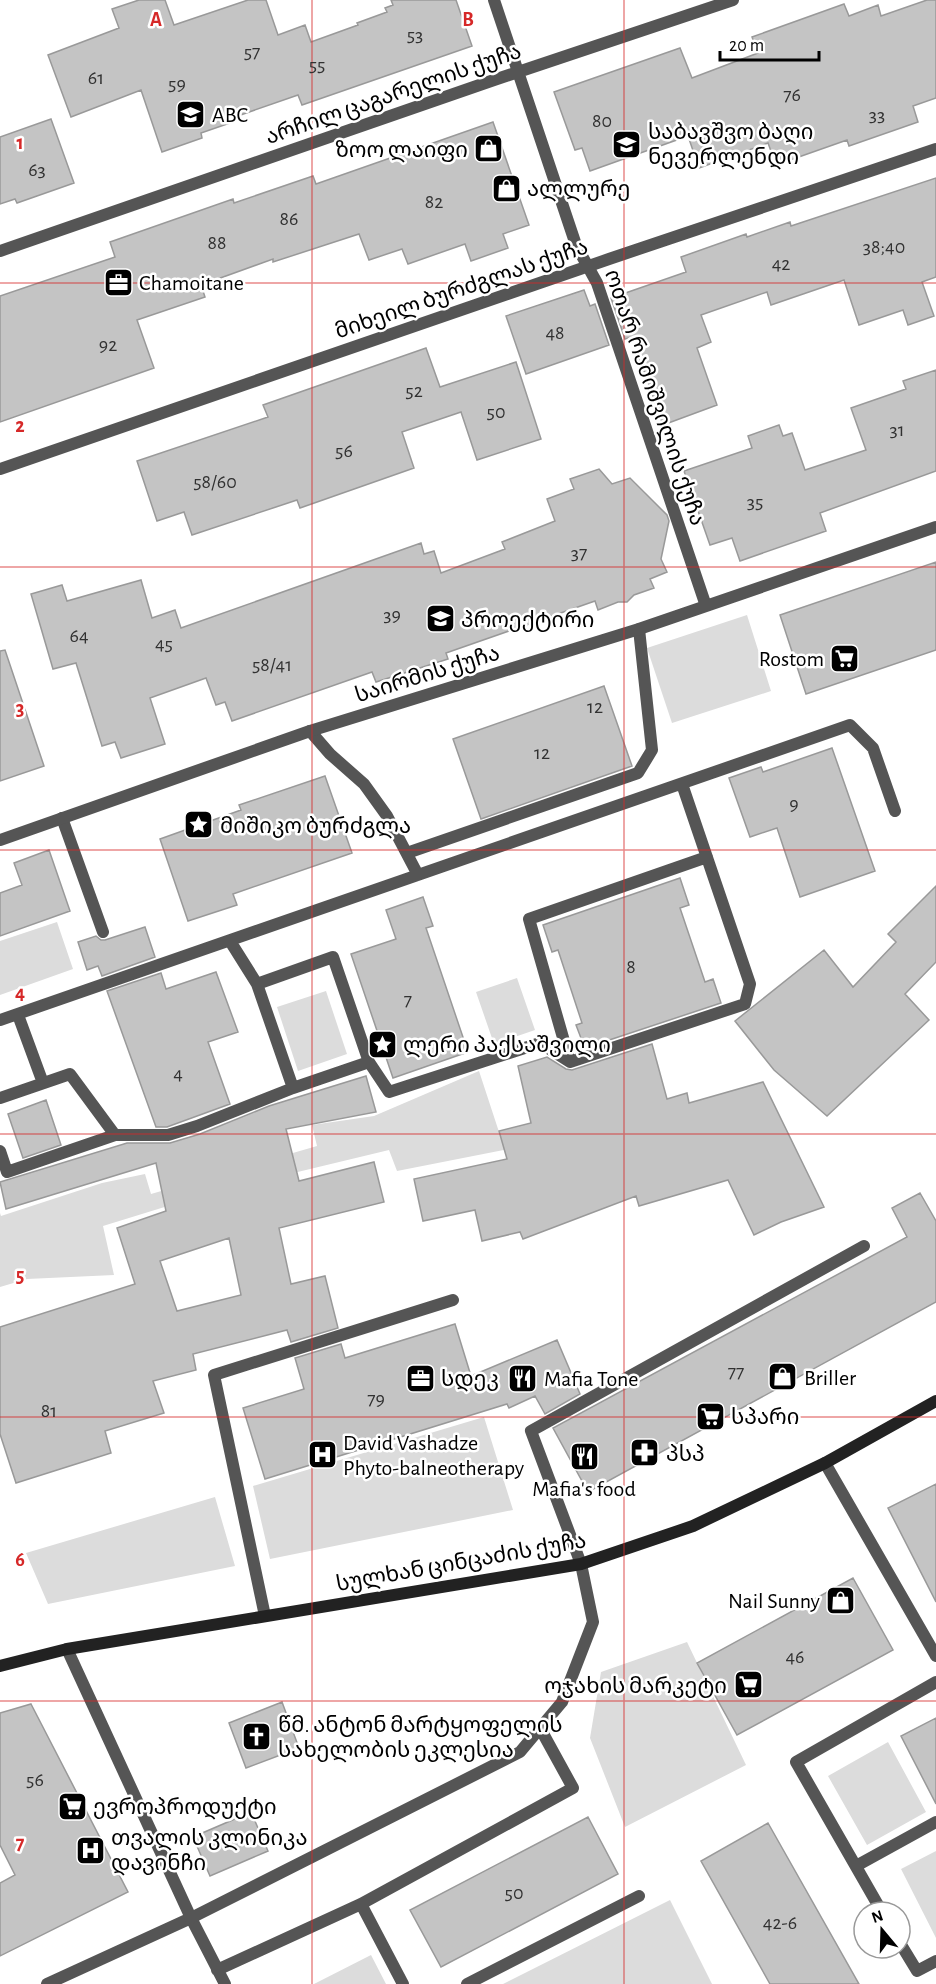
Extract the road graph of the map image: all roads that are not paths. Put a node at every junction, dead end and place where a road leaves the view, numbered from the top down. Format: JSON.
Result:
{"nodes":[{"id":1,"x":494,"y":0,"type":"edge"},
{"id":2,"x":733,"y":0,"type":"edge"},
{"id":3,"x":518,"y":72,"type":"junction"},
{"id":4,"x":936,"y":149,"type":"edge"},
{"id":5,"x":0,"y":252,"type":"edge"},
{"id":6,"x":588,"y":267,"type":"junction"},
{"id":7,"x":0,"y":468,"type":"edge"},
{"id":8,"x":936,"y":527,"type":"edge"},
{"id":9,"x":706,"y":606,"type":"junction"},
{"id":10,"x":639,"y":629,"type":"junction"},
{"id":11,"x":310,"y":731,"type":"junction"},
{"id":12,"x":682,"y":784,"type":"junction"},
{"id":13,"x":895,"y":811,"type":"dead end"},
{"id":14,"x":62,"y":818,"type":"junction"},
{"id":15,"x":0,"y":840,"type":"edge"},
{"id":16,"x":407,"y":853,"type":"junction"},
{"id":17,"x":706,"y":857,"type":"junction"},
{"id":18,"x":418,"y":875,"type":"junction"},
{"id":19,"x":103,"y":932,"type":"dead end"},
{"id":20,"x":230,"y":941,"type":"junction"},
{"id":21,"x":257,"y":984,"type":"junction"},
{"id":22,"x":18,"y":1015,"type":"junction"},
{"id":23,"x":0,"y":1020,"type":"edge"},
{"id":24,"x":369,"y":1062,"type":"junction"},
{"id":25,"x":570,"y":1062,"type":"junction"},
{"id":26,"x":43,"y":1083,"type":"junction"},
{"id":27,"x":293,"y":1088,"type":"junction"},
{"id":28,"x":0,"y":1098,"type":"edge"},
{"id":29,"x":115,"y":1135,"type":"junction"},
{"id":30,"x":0,"y":1151,"type":"edge"},
{"id":31,"x":3,"y":1173,"type":"edge"},
{"id":32,"x":864,"y":1246,"type":"dead end"},
{"id":33,"x":453,"y":1300,"type":"dead end"},
{"id":34,"x":936,"y":1401,"type":"edge"},
{"id":35,"x":825,"y":1463,"type":"junction"},
{"id":36,"x":581,"y":1564,"type":"junction"},
{"id":37,"x":265,"y":1616,"type":"junction"},
{"id":38,"x":67,"y":1649,"type":"junction"},
{"id":39,"x":936,"y":1656,"type":"edge"},
{"id":40,"x":0,"y":1666,"type":"edge"},
{"id":41,"x":936,"y":1682,"type":"edge"},
{"id":42,"x":540,"y":1728,"type":"junction"},
{"id":43,"x":936,"y":1822,"type":"edge"},
{"id":44,"x":856,"y":1866,"type":"junction"},
{"id":45,"x":639,"y":1896,"type":"dead end"},
{"id":46,"x":875,"y":1900,"type":"edge"},
{"id":47,"x":361,"y":1904,"type":"junction"},
{"id":48,"x":191,"y":1918,"type":"junction"},
{"id":49,"x":910,"y":1960,"type":"edge"},
{"id":50,"x":936,"y":1961,"type":"edge"},
{"id":51,"x":217,"y":1970,"type":"junction"},
{"id":52,"x":47,"y":1984,"type":"edge"},
{"id":53,"x":225,"y":1984,"type":"edge"},
{"id":54,"x":403,"y":1984,"type":"edge"},
{"id":55,"x":467,"y":1984,"type":"edge"}],
"edges":[{"from":1,"to":3,"type":"street","name":"ოთარ რამიშვილის ქუჩა"},
{"from":2,"to":3,"type":"street","name":"არჩილ ცაგარელის ქუჩა"},
{"from":3,"to":5,"type":"street","name":"არჩილ ცაგარელის ქუჩა"},
{"from":3,"to":6,"type":"street","name":"ოთარ რამიშვილის ქუჩა"},
{"from":4,"to":6,"type":"street","name":"მიხეილ ბურძგლას ქუჩა"},
{"from":6,"to":7,"type":"street","name":"მიხეილ ბურძგლას ქუჩა"},
{"from":6,"to":9,"type":"street","name":"ოთარ რამიშვილის ქუჩა"},
{"from":8,"to":9,"type":"street","name":"საირმის ქუჩა"},
{"from":9,"to":10,"type":"street","name":"საირმის ქუჩა"},
{"from":10,"to":11,"type":"street","name":"საირმის ქუჩა"},
{"from":10,"to":16,"type":"street"},
{"from":11,"to":14,"type":"street","name":"საირმის ქუჩა"},
{"from":11,"to":16,"type":"street"},
{"from":12,"to":13,"type":"street"},
{"from":12,"to":17,"type":"street"},
{"from":12,"to":18,"type":"street"},
{"from":14,"to":15,"type":"street","name":"საირმის ქუჩა"},
{"from":14,"to":19,"type":"street"},
{"from":16,"to":18,"type":"street"},
{"from":17,"to":25,"type":"street"},
{"from":17,"to":25,"type":"street"},
{"from":18,"to":20,"type":"street"},
{"from":20,"to":21,"type":"street"},
{"from":20,"to":22,"type":"street"},
{"from":21,"to":24,"type":"street"},
{"from":21,"to":27,"type":"street"},
{"from":22,"to":23,"type":"street"},
{"from":22,"to":26,"type":"street"},
{"from":24,"to":25,"type":"street"},
{"from":24,"to":27,"type":"street"},
{"from":26,"to":28,"type":"street"},
{"from":26,"to":29,"type":"street"},
{"from":27,"to":29,"type":"street"},
{"from":29,"to":31,"type":"street"},
{"from":30,"to":31,"type":"street"},
{"from":32,"to":36,"type":"street"},
{"from":33,"to":37,"type":"street"},
{"from":34,"to":35,"type":"main road","name":"სულხან ცინცაძის ქუჩა"},
{"from":35,"to":36,"type":"main road","name":"სულხან ცინცაძის ქუჩა"},
{"from":35,"to":39,"type":"street"},
{"from":36,"to":37,"type":"main road","name":"სულხან ცინცაძის ქუჩა"},
{"from":36,"to":42,"type":"street"},
{"from":37,"to":38,"type":"main road","name":"სულხან ცინცაძის ქუჩა"},
{"from":38,"to":40,"type":"main road","name":"სულხან ცინცაძის ქუჩა"},
{"from":38,"to":48,"type":"street"},
{"from":41,"to":44,"type":"street"},
{"from":42,"to":47,"type":"street"},
{"from":42,"to":48,"type":"street"},
{"from":43,"to":44,"type":"street"},
{"from":44,"to":46,"type":"street"},
{"from":45,"to":55,"type":"street"},
{"from":47,"to":51,"type":"street"},
{"from":47,"to":54,"type":"street"},
{"from":48,"to":51,"type":"street"},
{"from":48,"to":52,"type":"street"},
{"from":49,"to":50,"type":"street"},
{"from":51,"to":53,"type":"street"}]}
